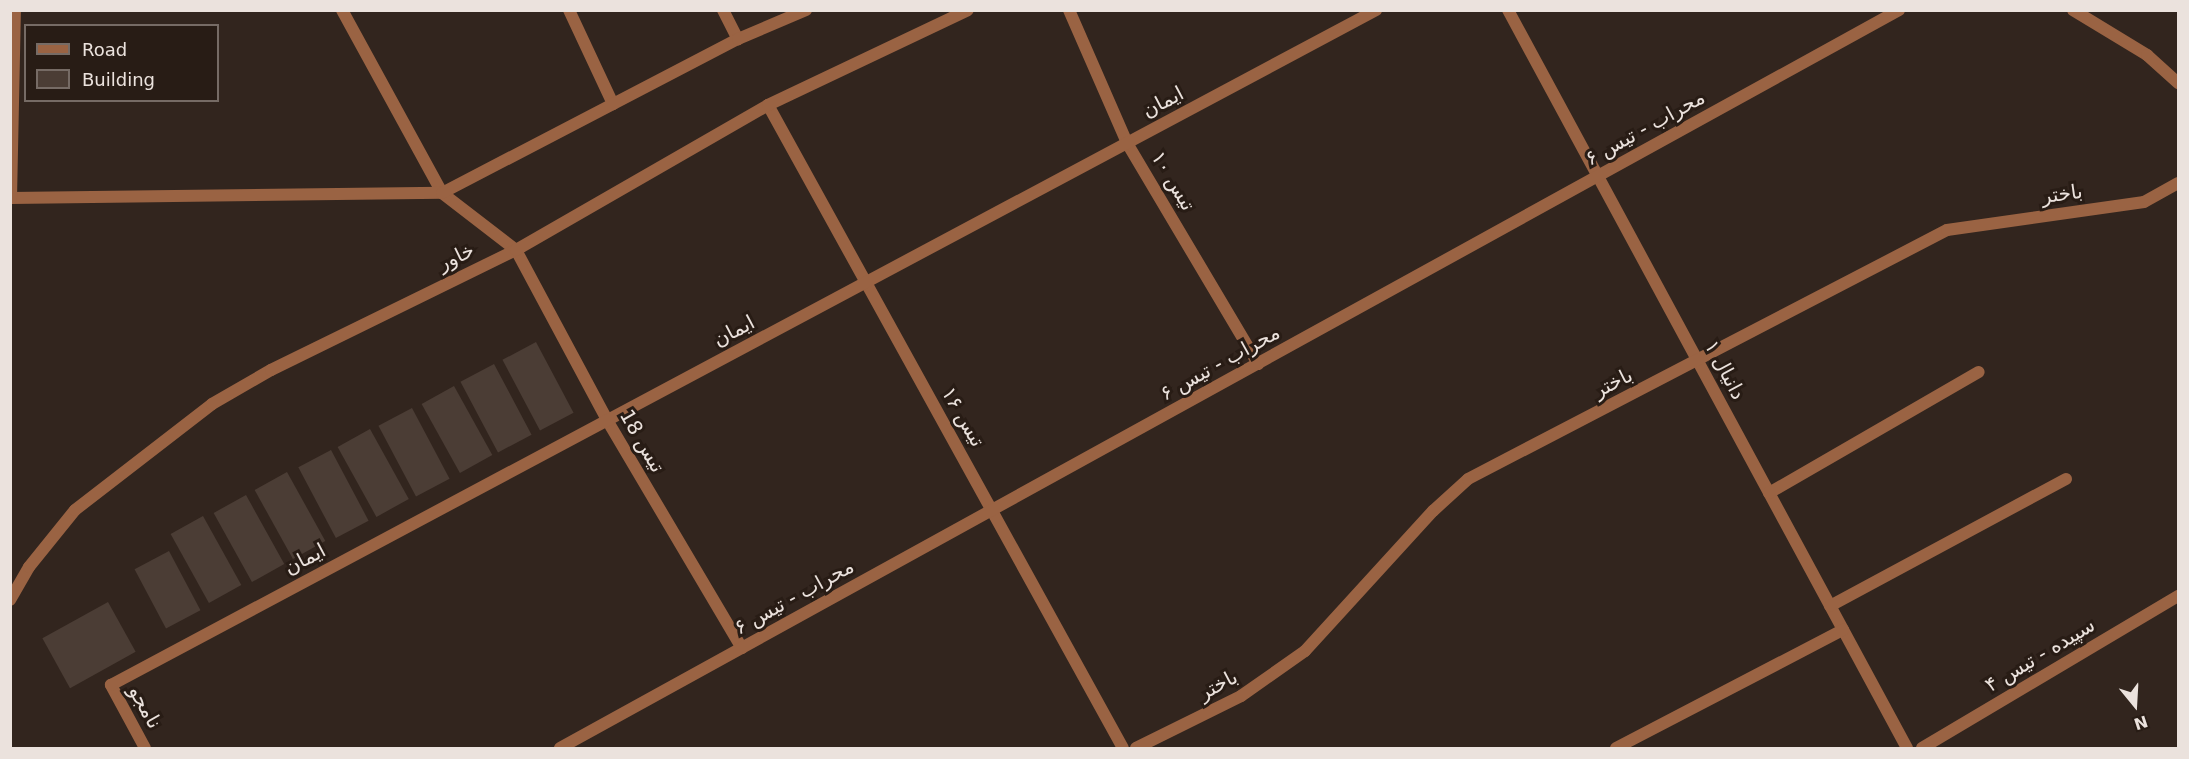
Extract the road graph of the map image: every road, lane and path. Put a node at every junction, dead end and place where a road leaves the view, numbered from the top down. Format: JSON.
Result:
{"nodes":[{"id":1,"x":15,"y":10,"type":"edge"},
{"id":2,"x":342,"y":10,"type":"edge"},
{"id":3,"x":569,"y":10,"type":"edge"},
{"id":4,"x":723,"y":10,"type":"edge"},
{"id":5,"x":806,"y":10,"type":"edge"},
{"id":6,"x":968,"y":10,"type":"edge"},
{"id":7,"x":1069,"y":10,"type":"edge"},
{"id":8,"x":1376,"y":10,"type":"edge"},
{"id":9,"x":1508,"y":10,"type":"edge"},
{"id":10,"x":1899,"y":10,"type":"edge"},
{"id":11,"x":2073,"y":10,"type":"edge"},
{"id":12,"x":738,"y":39,"type":"junction"},
{"id":13,"x":2178,"y":83,"type":"edge"},
{"id":14,"x":613,"y":104,"type":"junction"},
{"id":15,"x":768,"y":105,"type":"junction"},
{"id":16,"x":1127,"y":143,"type":"junction"},
{"id":17,"x":1598,"y":176,"type":"junction"},
{"id":18,"x":2178,"y":183,"type":"edge"},
{"id":19,"x":442,"y":193,"type":"junction"},
{"id":20,"x":11,"y":198,"type":"edge"},
{"id":21,"x":516,"y":250,"type":"junction"},
{"id":22,"x":864,"y":283,"type":"junction"},
{"id":23,"x":1698,"y":362,"type":"junction"},
{"id":24,"x":1258,"y":364,"type":"junction"},
{"id":25,"x":1979,"y":372,"type":"dead end"},
{"id":26,"x":607,"y":420,"type":"junction"},
{"id":27,"x":2066,"y":479,"type":"dead end"},
{"id":28,"x":1769,"y":494,"type":"junction"},
{"id":29,"x":994,"y":510,"type":"junction"},
{"id":30,"x":12,"y":596,"type":"edge"},
{"id":31,"x":2178,"y":596,"type":"edge"},
{"id":32,"x":1830,"y":606,"type":"junction"},
{"id":33,"x":1842,"y":630,"type":"junction"},
{"id":34,"x":742,"y":648,"type":"junction"},
{"id":35,"x":111,"y":685,"type":"joint"},
{"id":36,"x":146,"y":748,"type":"edge"},
{"id":37,"x":560,"y":748,"type":"edge"},
{"id":38,"x":1123,"y":748,"type":"edge"},
{"id":39,"x":1136,"y":748,"type":"edge"},
{"id":40,"x":1616,"y":748,"type":"edge"},
{"id":41,"x":1907,"y":748,"type":"edge"},
{"id":42,"x":1922,"y":748,"type":"edge"}],
"edges":[{"from":1,"to":20,"type":"street"},
{"from":2,"to":19,"type":"street"},
{"from":3,"to":14,"type":"street"},
{"from":4,"to":12,"type":"street"},
{"from":5,"to":12,"type":"street"},
{"from":6,"to":15,"type":"street","name":"خاور"},
{"from":7,"to":16,"type":"street","name":"تیس ۱۰"},
{"from":8,"to":16,"type":"street","name":"ایمان"},
{"from":9,"to":17,"type":"street","name":"دانیال ۱"},
{"from":10,"to":17,"type":"street","name":"محراب - تیس ۶"},
{"from":11,"to":13,"type":"street"},
{"from":12,"to":14,"type":"street"},
{"from":14,"to":19,"type":"street"},
{"from":15,"to":21,"type":"street","name":"خاور"},
{"from":15,"to":22,"type":"street","name":"تیس ۱۶"},
{"from":16,"to":22,"type":"street","name":"ایمان"},
{"from":16,"to":24,"type":"street","name":"تیس ۱۰"},
{"from":17,"to":23,"type":"street","name":"دانیال ۱"},
{"from":17,"to":24,"type":"street","name":"محراب - تیس ۶"},
{"from":18,"to":23,"type":"street","name":"باختر"},
{"from":19,"to":20,"type":"street"},
{"from":19,"to":21,"type":"street"},
{"from":21,"to":26,"type":"street","name":"تیس 18"},
{"from":21,"to":30,"type":"street","name":"خاور"},
{"from":22,"to":26,"type":"street","name":"ایمان"},
{"from":22,"to":29,"type":"street","name":"تیس ۱۶"},
{"from":23,"to":28,"type":"street","name":"دانیال ۱"},
{"from":23,"to":39,"type":"street","name":"باختر"},
{"from":24,"to":29,"type":"street","name":"محراب - تیس ۶"},
{"from":25,"to":28,"type":"street"},
{"from":26,"to":34,"type":"street","name":"تیس 18"},
{"from":26,"to":35,"type":"street","name":"ایمان"},
{"from":27,"to":32,"type":"street"},
{"from":28,"to":32,"type":"street","name":"دانیال ۱"},
{"from":29,"to":34,"type":"street","name":"محراب - تیس ۶"},
{"from":29,"to":38,"type":"street","name":"تیس ۱۶"},
{"from":31,"to":42,"type":"street","name":"سپیده - تیس ۴"},
{"from":32,"to":33,"type":"street","name":"دانیال ۱"},
{"from":33,"to":40,"type":"street"},
{"from":33,"to":41,"type":"street","name":"دانیال ۱"},
{"from":34,"to":37,"type":"street","name":"محراب - تیس ۶"},
{"from":35,"to":36,"type":"street","name":"نامجو"}]}
